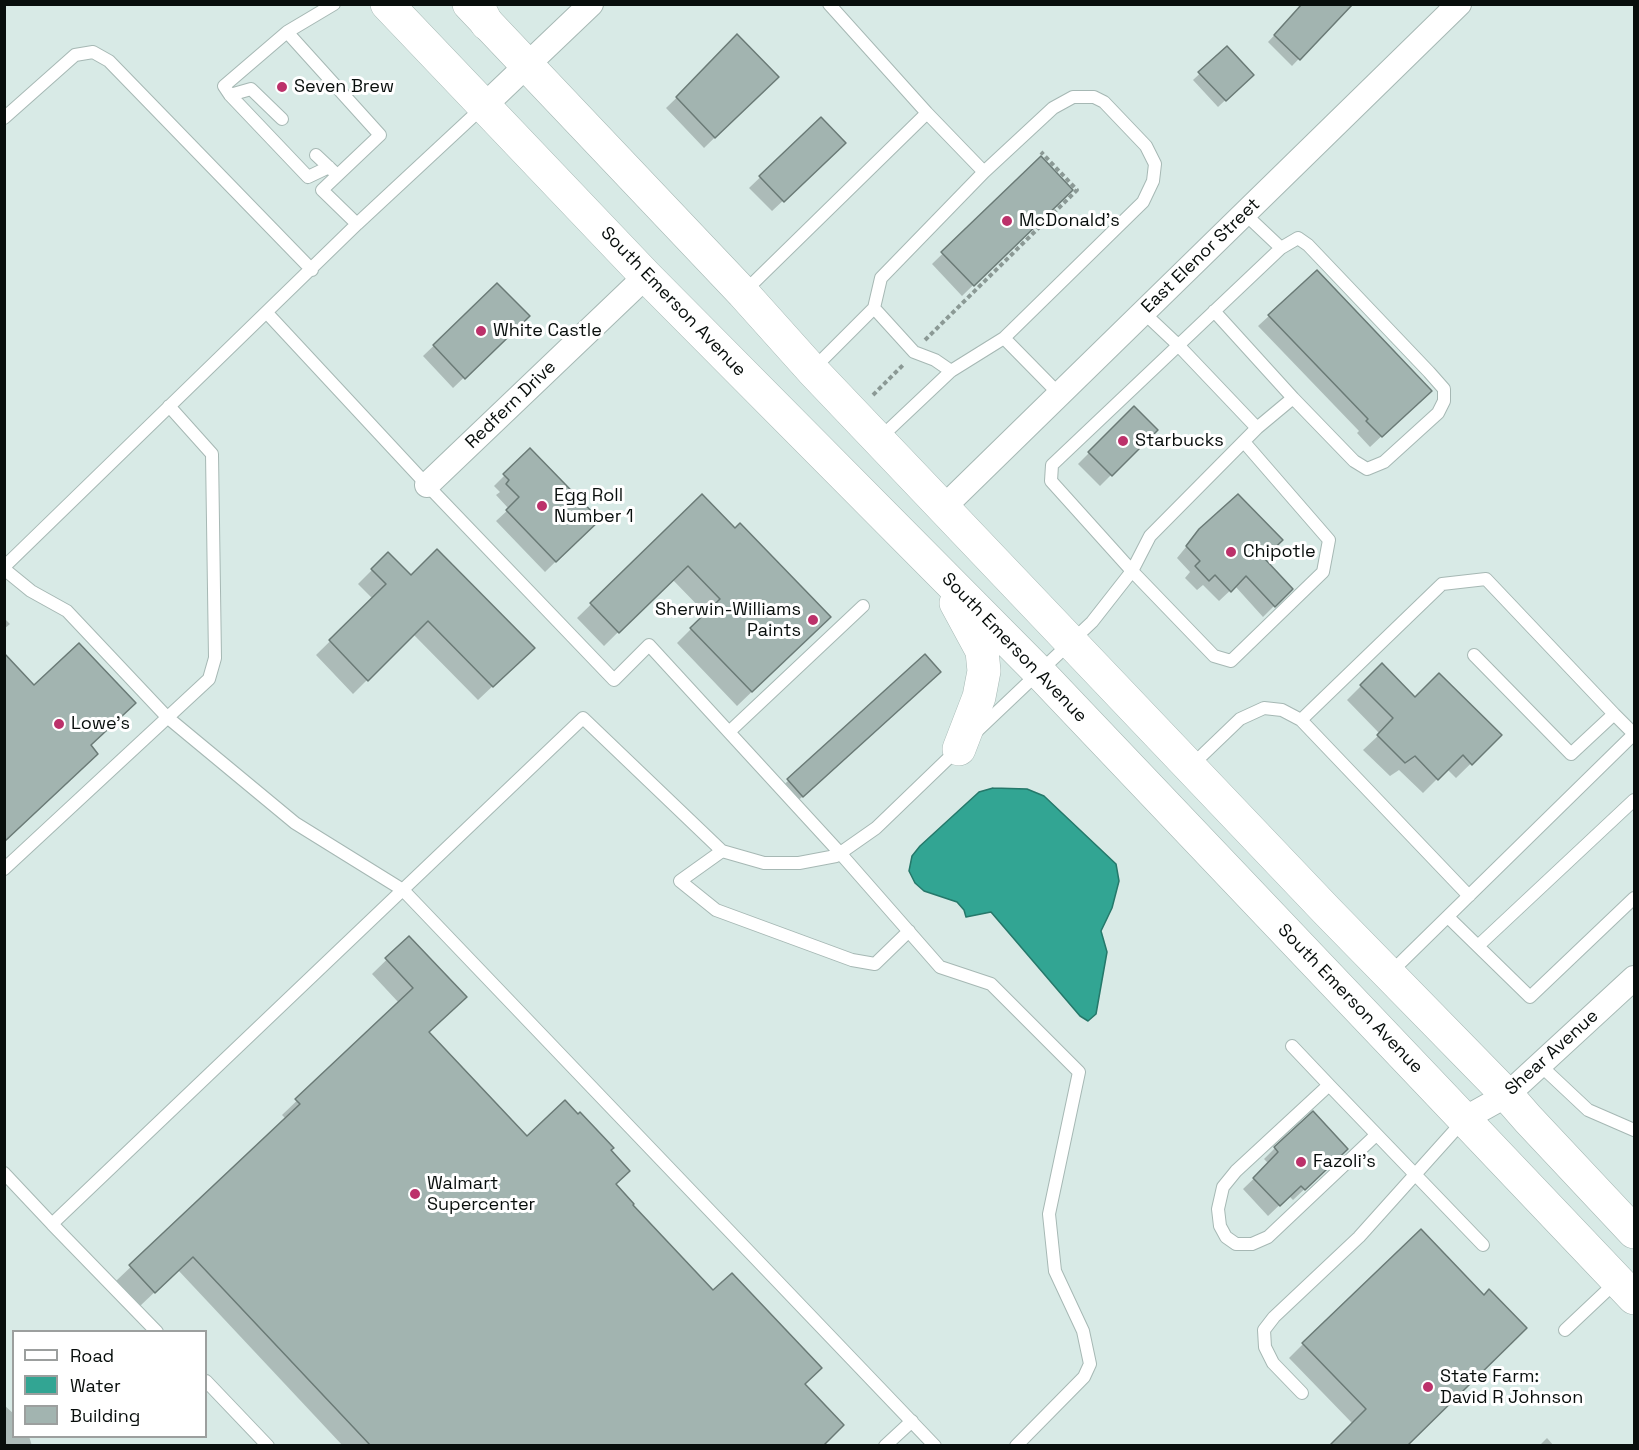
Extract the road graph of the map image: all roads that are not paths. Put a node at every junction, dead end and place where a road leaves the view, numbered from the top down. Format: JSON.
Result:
{"nodes":[{"id":1,"x":334,"y":4,"type":"edge"},
{"id":2,"x":387,"y":4,"type":"edge"},
{"id":3,"x":829,"y":4,"type":"edge"},
{"id":4,"x":1459,"y":4,"type":"edge"},
{"id":5,"x":582,"y":8,"type":"edge"},
{"id":6,"x":478,"y":11,"type":"edge"},
{"id":7,"x":287,"y":32,"type":"junction"},
{"id":8,"x":528,"y":65,"type":"junction"},
{"id":9,"x":230,"y":95,"type":"junction"},
{"id":10,"x":484,"y":106,"type":"junction"},
{"id":11,"x":927,"y":113,"type":"junction"},
{"id":12,"x":4,"y":118,"type":"edge"},
{"id":13,"x":282,"y":119,"type":"dead end"},
{"id":14,"x":316,"y":155,"type":"dead end"},
{"id":15,"x":332,"y":171,"type":"junction"},
{"id":16,"x":984,"y":172,"type":"junction"},
{"id":17,"x":1245,"y":214,"type":"junction"},
{"id":18,"x":357,"y":224,"type":"junction"},
{"id":19,"x":1281,"y":248,"type":"junction"},
{"id":20,"x":312,"y":270,"type":"junction"},
{"id":21,"x":646,"y":276,"type":"junction"},
{"id":22,"x":743,"y":293,"type":"junction"},
{"id":23,"x":874,"y":308,"type":"junction"},
{"id":24,"x":1214,"y":311,"type":"junction"},
{"id":25,"x":1143,"y":312,"type":"junction"},
{"id":26,"x":267,"y":313,"type":"junction"},
{"id":27,"x":1004,"y":338,"type":"junction"},
{"id":28,"x":1178,"y":345,"type":"junction"},
{"id":29,"x":812,"y":370,"type":"junction"},
{"id":30,"x":951,"y":372,"type":"junction"},
{"id":31,"x":1060,"y":395,"type":"junction"},
{"id":32,"x":1293,"y":398,"type":"junction"},
{"id":33,"x":169,"y":406,"type":"junction"},
{"id":34,"x":1257,"y":428,"type":"junction"},
{"id":35,"x":879,"y":439,"type":"junction"},
{"id":36,"x":1244,"y":442,"type":"junction"},
{"id":37,"x":427,"y":485,"type":"junction"},
{"id":38,"x":944,"y":507,"type":"junction"},
{"id":39,"x":4,"y":568,"type":"edge"},
{"id":40,"x":1132,"y":571,"type":"junction"},
{"id":41,"x":939,"y":572,"type":"junction"},
{"id":42,"x":863,"y":606,"type":"dead end"},
{"id":43,"x":1072,"y":642,"type":"junction"},
{"id":44,"x":1474,"y":655,"type":"dead end"},
{"id":45,"x":1040,"y":673,"type":"junction"},
{"id":46,"x":1614,"y":714,"type":"junction"},
{"id":47,"x":167,"y":717,"type":"junction"},
{"id":48,"x":1301,"y":720,"type":"junction"},
{"id":49,"x":729,"y":732,"type":"junction"},
{"id":50,"x":1634,"y":734,"type":"edge"},
{"id":51,"x":959,"y":749,"type":"junction"},
{"id":52,"x":1191,"y":766,"type":"junction"},
{"id":53,"x":1635,"y":800,"type":"edge"},
{"id":54,"x":722,"y":851,"type":"junction"},
{"id":55,"x":840,"y":853,"type":"junction"},
{"id":56,"x":4,"y":869,"type":"edge"},
{"id":57,"x":403,"y":890,"type":"junction"},
{"id":58,"x":1469,"y":896,"type":"junction"},
{"id":59,"x":1635,"y":898,"type":"edge"},
{"id":60,"x":1448,"y":917,"type":"junction"},
{"id":61,"x":909,"y":931,"type":"junction"},
{"id":62,"x":1478,"y":946,"type":"junction"},
{"id":63,"x":1389,"y":974,"type":"junction"},
{"id":64,"x":1635,"y":978,"type":"edge"},
{"id":65,"x":1292,"y":1046,"type":"dead end"},
{"id":66,"x":1540,"y":1065,"type":"junction"},
{"id":67,"x":1329,"y":1084,"type":"junction"},
{"id":68,"x":1508,"y":1095,"type":"junction"},
{"id":69,"x":1464,"y":1119,"type":"junction"},
{"id":70,"x":1635,"y":1131,"type":"edge"},
{"id":71,"x":1376,"y":1135,"type":"junction"},
{"id":72,"x":4,"y":1173,"type":"edge"},
{"id":73,"x":1414,"y":1174,"type":"junction"},
{"id":74,"x":52,"y":1224,"type":"junction"},
{"id":75,"x":1635,"y":1232,"type":"edge"},
{"id":76,"x":1483,"y":1245,"type":"dead end"},
{"id":77,"x":1626,"y":1289,"type":"edge"},
{"id":78,"x":155,"y":1330,"type":"edge"},
{"id":79,"x":1565,"y":1330,"type":"dead end"},
{"id":80,"x":207,"y":1382,"type":"edge"},
{"id":81,"x":1302,"y":1393,"type":"dead end"},
{"id":82,"x":912,"y":1421,"type":"junction"},
{"id":83,"x":268,"y":1446,"type":"edge"},
{"id":84,"x":885,"y":1446,"type":"edge"},
{"id":85,"x":935,"y":1446,"type":"edge"},
{"id":86,"x":1016,"y":1446,"type":"edge"}],
"edges":[{"from":1,"to":7,"type":"lane"},
{"from":2,"to":10,"type":"main road","name":"South Emerson Avenue"},
{"from":3,"to":11,"type":"lane"},
{"from":4,"to":17,"type":"street","name":"East Elenor Street"},
{"from":5,"to":8,"type":"street"},
{"from":6,"to":8,"type":"main road"},
{"from":7,"to":9,"type":"lane"},
{"from":7,"to":15,"type":"lane"},
{"from":8,"to":10,"type":"street"},
{"from":8,"to":22,"type":"main road"},
{"from":9,"to":13,"type":"lane"},
{"from":9,"to":15,"type":"lane"},
{"from":10,"to":18,"type":"lane"},
{"from":10,"to":21,"type":"main road","name":"South Emerson Avenue"},
{"from":11,"to":16,"type":"lane"},
{"from":11,"to":22,"type":"lane"},
{"from":12,"to":20,"type":"lane"},
{"from":14,"to":15,"type":"lane"},
{"from":15,"to":18,"type":"lane"},
{"from":16,"to":23,"type":"lane"},
{"from":16,"to":27,"type":"lane"},
{"from":17,"to":19,"type":"lane"},
{"from":17,"to":25,"type":"street","name":"East Elenor Street"},
{"from":18,"to":20,"type":"lane"},
{"from":19,"to":24,"type":"lane"},
{"from":19,"to":32,"type":"lane"},
{"from":20,"to":26,"type":"lane"},
{"from":21,"to":37,"type":"street","name":"Redfern Drive"},
{"from":21,"to":41,"type":"main road","name":"South Emerson Avenue"},
{"from":22,"to":29,"type":"main road"},
{"from":23,"to":29,"type":"lane"},
{"from":23,"to":30,"type":"lane"},
{"from":24,"to":28,"type":"lane"},
{"from":24,"to":32,"type":"lane"},
{"from":25,"to":28,"type":"lane"},
{"from":25,"to":31,"type":"street","name":"East Elenor Street"},
{"from":26,"to":33,"type":"lane"},
{"from":26,"to":37,"type":"lane"},
{"from":27,"to":30,"type":"lane"},
{"from":27,"to":31,"type":"lane"},
{"from":28,"to":34,"type":"lane"},
{"from":28,"to":40,"type":"lane"},
{"from":29,"to":35,"type":"main road"},
{"from":30,"to":35,"type":"lane"},
{"from":31,"to":38,"type":"street","name":"East Elenor Street"},
{"from":32,"to":34,"type":"lane"},
{"from":33,"to":39,"type":"lane"},
{"from":33,"to":47,"type":"lane"},
{"from":34,"to":36,"type":"lane"},
{"from":35,"to":38,"type":"main road"},
{"from":36,"to":40,"type":"lane"},
{"from":36,"to":40,"type":"lane"},
{"from":37,"to":49,"type":"lane"},
{"from":38,"to":43,"type":"main road"},
{"from":39,"to":47,"type":"lane"},
{"from":40,"to":43,"type":"lane"},
{"from":41,"to":45,"type":"main road","name":"South Emerson Avenue"},
{"from":41,"to":51,"type":"main road"},
{"from":42,"to":49,"type":"lane"},
{"from":43,"to":45,"type":"lane"},
{"from":43,"to":52,"type":"main road"},
{"from":44,"to":46,"type":"lane"},
{"from":45,"to":51,"type":"lane"},
{"from":45,"to":69,"type":"main road","name":"South Emerson Avenue"},
{"from":46,"to":48,"type":"lane"},
{"from":46,"to":50,"type":"lane"},
{"from":47,"to":56,"type":"lane"},
{"from":47,"to":57,"type":"lane"},
{"from":48,"to":52,"type":"lane"},
{"from":48,"to":58,"type":"lane"},
{"from":49,"to":55,"type":"lane"},
{"from":50,"to":58,"type":"lane"},
{"from":51,"to":55,"type":"lane"},
{"from":52,"to":63,"type":"main road"},
{"from":53,"to":62,"type":"lane"},
{"from":54,"to":55,"type":"lane"},
{"from":54,"to":57,"type":"lane"},
{"from":54,"to":61,"type":"lane"},
{"from":55,"to":61,"type":"lane"},
{"from":57,"to":74,"type":"lane"},
{"from":57,"to":82,"type":"lane"},
{"from":58,"to":60,"type":"lane"},
{"from":59,"to":62,"type":"lane"},
{"from":60,"to":62,"type":"lane"},
{"from":60,"to":63,"type":"lane"},
{"from":61,"to":86,"type":"lane"},
{"from":63,"to":68,"type":"main road"},
{"from":64,"to":66,"type":"street","name":"Shear Avenue"},
{"from":65,"to":67,"type":"lane"},
{"from":66,"to":68,"type":"street","name":"Shear Avenue"},
{"from":66,"to":70,"type":"lane"},
{"from":67,"to":71,"type":"lane"},
{"from":67,"to":71,"type":"lane"},
{"from":68,"to":69,"type":"street","name":"Shear Avenue"},
{"from":68,"to":75,"type":"main road"},
{"from":69,"to":73,"type":"lane"},
{"from":69,"to":77,"type":"main road","name":"South Emerson Avenue"},
{"from":71,"to":73,"type":"lane"},
{"from":72,"to":74,"type":"lane"},
{"from":73,"to":76,"type":"lane"},
{"from":73,"to":81,"type":"lane"},
{"from":74,"to":78,"type":"lane"},
{"from":77,"to":79,"type":"lane"},
{"from":80,"to":83,"type":"lane"},
{"from":82,"to":84,"type":"lane"},
{"from":82,"to":85,"type":"lane"}]}
